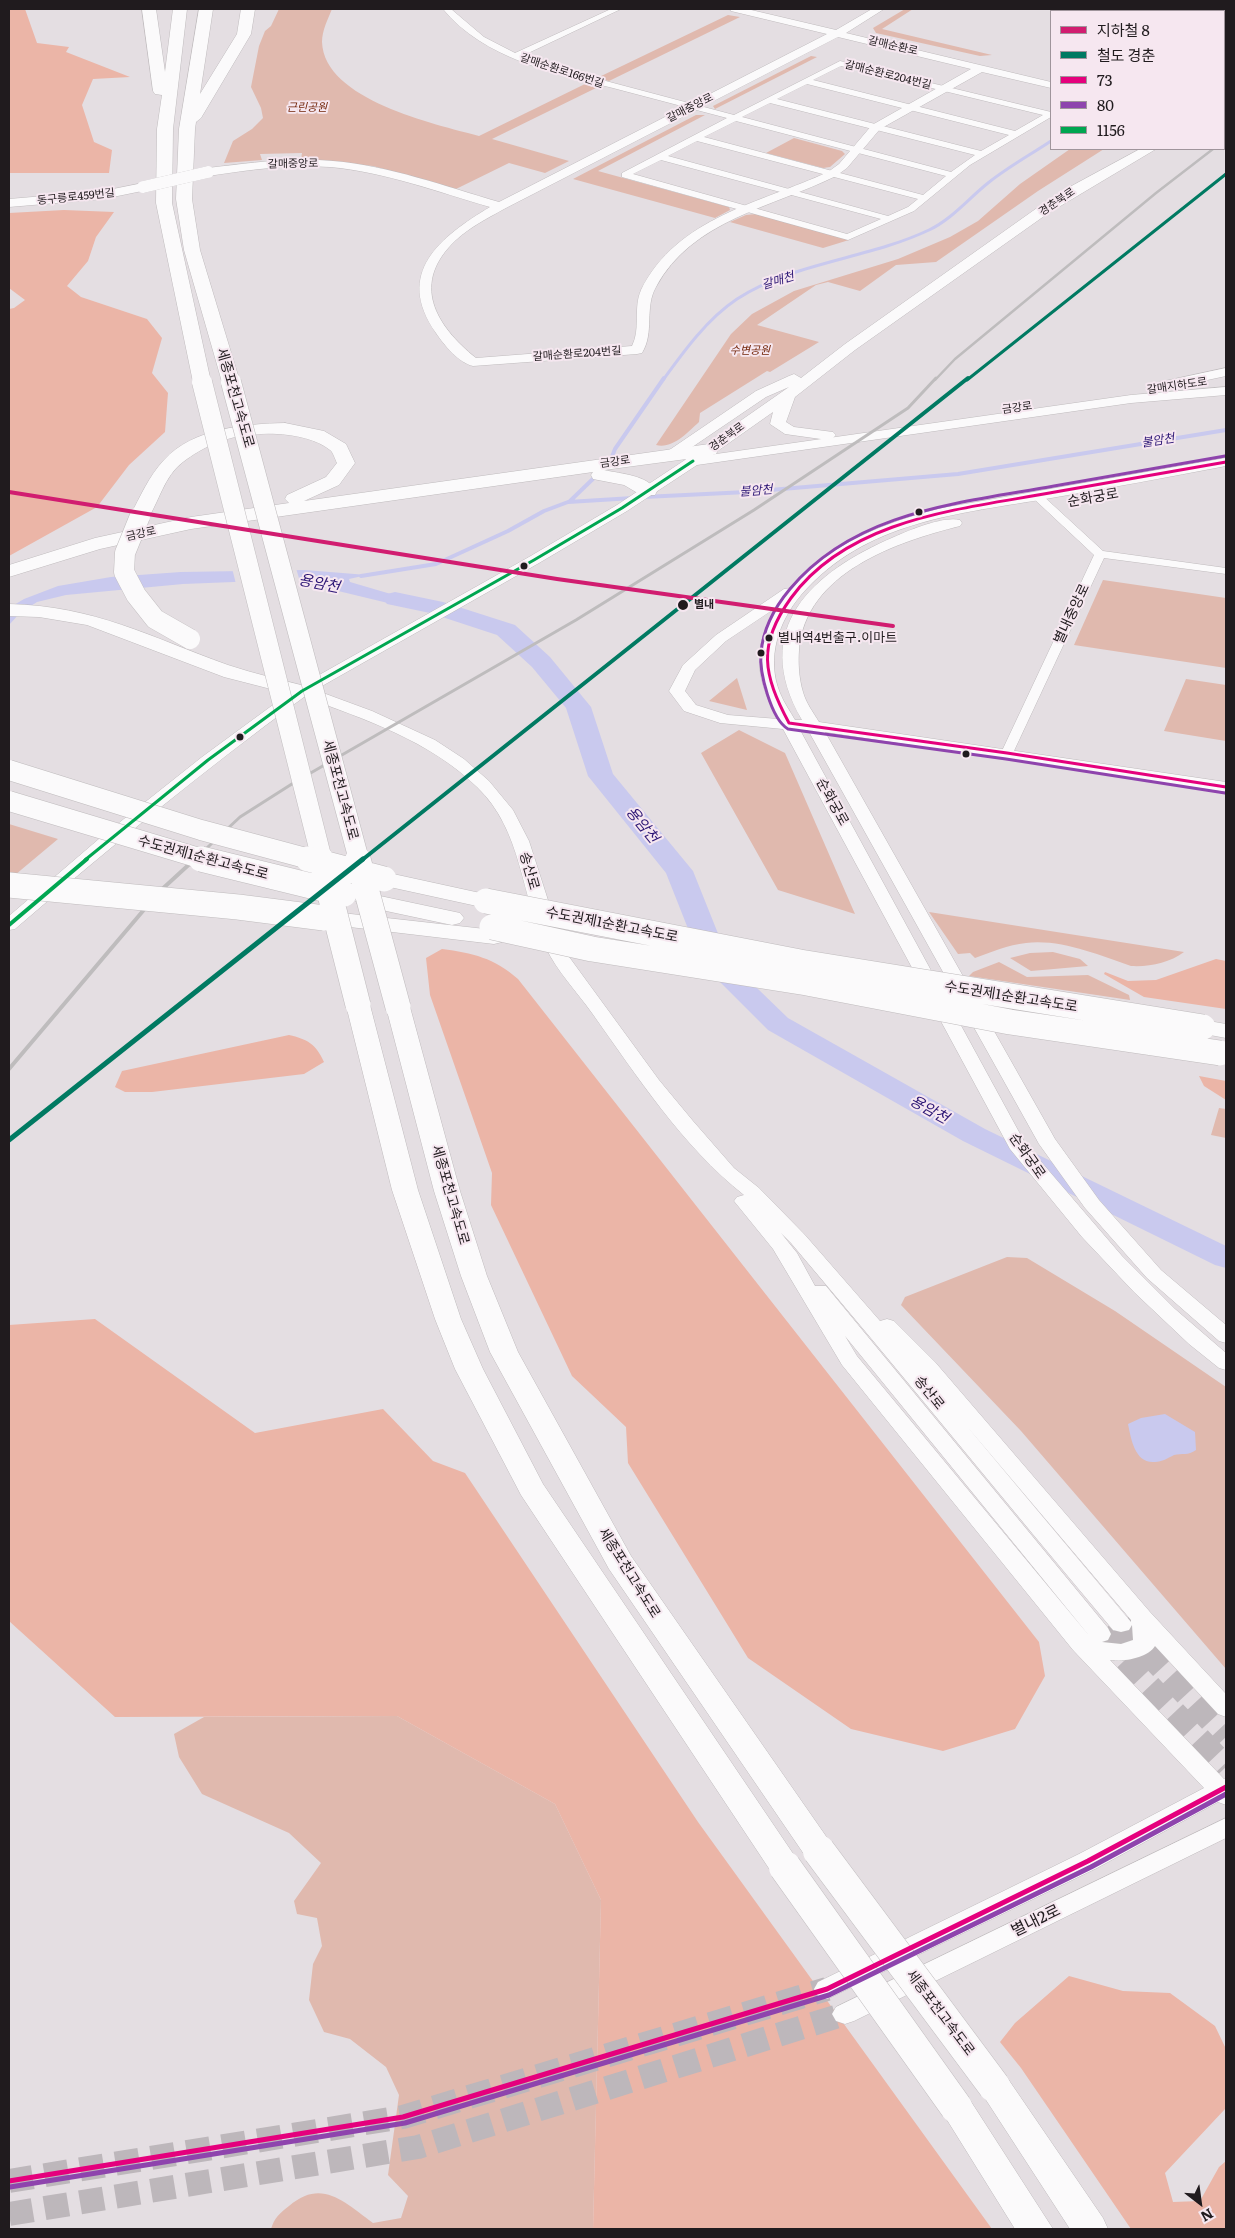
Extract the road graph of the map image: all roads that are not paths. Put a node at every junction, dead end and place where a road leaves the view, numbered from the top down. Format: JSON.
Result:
{"nodes":[{"id":1,"x":150,"y":9,"type":"edge"},
{"id":2,"x":180,"y":9,"type":"edge"},
{"id":3,"x":206,"y":9,"type":"edge"},
{"id":4,"x":248,"y":9,"type":"edge"},
{"id":5,"x":447,"y":9,"type":"edge"},
{"id":6,"x":617,"y":9,"type":"edge"},
{"id":7,"x":736,"y":9,"type":"edge"},
{"id":8,"x":879,"y":9,"type":"edge"},
{"id":9,"x":838,"y":33,"type":"junction"},
{"id":10,"x":515,"y":56,"type":"junction"},
{"id":11,"x":982,"y":67,"type":"junction"},
{"id":12,"x":806,"y":81,"type":"junction"},
{"id":13,"x":1050,"y":85,"type":"edge"},
{"id":14,"x":944,"y":89,"type":"junction"},
{"id":15,"x":770,"y":100,"type":"junction"},
{"id":16,"x":690,"y":107,"type":"junction"},
{"id":17,"x":909,"y":107,"type":"junction"},
{"id":18,"x":734,"y":118,"type":"junction"},
{"id":19,"x":876,"y":127,"type":"junction"},
{"id":20,"x":187,"y":128,"type":"junction"},
{"id":21,"x":165,"y":129,"type":"junction"},
{"id":22,"x":1016,"y":134,"type":"junction"},
{"id":23,"x":697,"y":138,"type":"junction"},
{"id":24,"x":855,"y":150,"type":"junction"},
{"id":25,"x":1147,"y":150,"type":"edge"},
{"id":26,"x":982,"y":154,"type":"junction"},
{"id":27,"x":661,"y":157,"type":"junction"},
{"id":28,"x":832,"y":174,"type":"junction"},
{"id":29,"x":952,"y":175,"type":"junction"},
{"id":30,"x":143,"y":187,"type":"joint"},
{"id":31,"x":792,"y":192,"type":"junction"},
{"id":32,"x":924,"y":198,"type":"junction"},
{"id":33,"x":9,"y":203,"type":"edge"},
{"id":34,"x":500,"y":206,"type":"junction"},
{"id":35,"x":747,"y":209,"type":"junction"},
{"id":36,"x":890,"y":219,"type":"junction"},
{"id":37,"x":473,"y":362,"type":"joint"},
{"id":38,"x":820,"y":370,"type":"junction"},
{"id":39,"x":1226,"y":372,"type":"edge"},
{"id":40,"x":1226,"y":379,"type":"edge"},
{"id":41,"x":1226,"y":386,"type":"edge"},
{"id":42,"x":1226,"y":391,"type":"edge"},
{"id":43,"x":788,"y":395,"type":"junction"},
{"id":44,"x":1129,"y":396,"type":"junction"},
{"id":45,"x":828,"y":435,"type":"junction"},
{"id":46,"x":708,"y":450,"type":"junction"},
{"id":47,"x":670,"y":455,"type":"junction"},
{"id":48,"x":692,"y":461,"type":"junction"},
{"id":49,"x":1226,"y":462,"type":"edge"},
{"id":50,"x":640,"y":463,"type":"junction"},
{"id":51,"x":1226,"y":474,"type":"edge"},
{"id":52,"x":600,"y":475,"type":"junction"},
{"id":53,"x":665,"y":480,"type":"joint"},
{"id":54,"x":648,"y":491,"type":"junction"},
{"id":55,"x":1042,"y":501,"type":"junction"},
{"id":56,"x":191,"y":523,"type":"junction"},
{"id":57,"x":1100,"y":554,"type":"junction"},
{"id":58,"x":520,"y":568,"type":"joint"},
{"id":59,"x":9,"y":571,"type":"edge"},
{"id":60,"x":1226,"y":571,"type":"edge"},
{"id":61,"x":9,"y":582,"type":"edge"},
{"id":62,"x":802,"y":584,"type":"junction"},
{"id":63,"x":9,"y":610,"type":"edge"},
{"id":64,"x":302,"y":691,"type":"junction"},
{"id":65,"x":789,"y":723,"type":"junction"},
{"id":66,"x":812,"y":726,"type":"junction"},
{"id":67,"x":1007,"y":753,"type":"junction"},
{"id":68,"x":9,"y":770,"type":"edge"},
{"id":69,"x":1226,"y":788,"type":"edge"},
{"id":70,"x":9,"y":801,"type":"edge"},
{"id":71,"x":9,"y":885,"type":"edge"},
{"id":72,"x":9,"y":925,"type":"edge"},
{"id":73,"x":493,"y":932,"type":"junction"},
{"id":74,"x":1224,"y":1046,"type":"edge"},
{"id":75,"x":789,"y":1242,"type":"junction"},
{"id":76,"x":1226,"y":1336,"type":"edge"},
{"id":77,"x":1226,"y":1362,"type":"edge"},
{"id":78,"x":1132,"y":1621,"type":"junction"},
{"id":79,"x":1091,"y":1639,"type":"junction"},
{"id":80,"x":1226,"y":1708,"type":"edge"},
{"id":81,"x":1224,"y":1791,"type":"edge"},
{"id":82,"x":1226,"y":1827,"type":"edge"},
{"id":83,"x":827,"y":1989,"type":"tunnel mouth"},
{"id":84,"x":845,"y":2014,"type":"tunnel mouth"},
{"id":85,"x":1035,"y":2229,"type":"edge"},
{"id":86,"x":1090,"y":2229,"type":"edge"}],
"edges":[{"from":1,"to":21,"type":"highway"},
{"from":2,"to":21,"type":"highway","name":"세종포천고속도로"},
{"from":3,"to":20,"type":"highway","name":"세종포천고속도로"},
{"from":4,"to":20,"type":"highway"},
{"from":5,"to":10,"type":"street","name":"갈매순환로166번길"},
{"from":6,"to":10,"type":"street"},
{"from":7,"to":9,"type":"street","name":"갈매순환로"},
{"from":8,"to":9,"type":"street","name":"갈매중앙로"},
{"from":9,"to":11,"type":"street","name":"갈매순환로"},
{"from":9,"to":16,"type":"street","name":"갈매중앙로"},
{"from":10,"to":16,"type":"street","name":"갈매순환로166번길"},
{"from":11,"to":13,"type":"street","name":"갈매순환로"},
{"from":11,"to":14,"type":"street","name":"갈매순환로204번길"},
{"from":12,"to":14,"type":"street","name":"갈매순환로204번길"},
{"from":12,"to":15,"type":"street","name":"갈매순환로204번길"},
{"from":12,"to":17,"type":"street","name":"갈매순환로204번길"},
{"from":14,"to":17,"type":"street","name":"갈매순환로204번길"},
{"from":14,"to":22,"type":"street","name":"갈매순환로204번길"},
{"from":15,"to":18,"type":"street","name":"갈매순환로204번길"},
{"from":15,"to":19,"type":"street"},
{"from":16,"to":18,"type":"street","name":"갈매순환로166번길"},
{"from":16,"to":34,"type":"street","name":"갈매중앙로"},
{"from":17,"to":19,"type":"street","name":"갈매순환로204번길"},
{"from":17,"to":22,"type":"street","name":"갈매순환로204번길"},
{"from":18,"to":23,"type":"street","name":"갈매순환로204번길"},
{"from":18,"to":24,"type":"street","name":"갈매순환로166번길"},
{"from":19,"to":24,"type":"street","name":"갈매순환로204번길"},
{"from":19,"to":26,"type":"street"},
{"from":20,"to":86,"type":"highway","name":"세종포천고속도로","bridge":true},
{"from":21,"to":85,"type":"highway","name":"세종포천고속도로","bridge":true},
{"from":22,"to":26,"type":"street","name":"갈매순환로204번길"},
{"from":23,"to":27,"type":"street","name":"갈매순환로204번길"},
{"from":23,"to":28,"type":"street"},
{"from":24,"to":28,"type":"street","name":"갈매순환로204번길"},
{"from":24,"to":29,"type":"street"},
{"from":25,"to":38,"type":"main road","name":"경춘북로"},
{"from":26,"to":29,"type":"street","name":"갈매순환로204번길"},
{"from":27,"to":31,"type":"street"},
{"from":27,"to":35,"type":"street","name":"갈매순환로204번길"},
{"from":28,"to":31,"type":"street","name":"갈매순환로204번길"},
{"from":28,"to":32,"type":"street"},
{"from":29,"to":32,"type":"street","name":"갈매순환로204번길"},
{"from":30,"to":33,"type":"street","name":"동구릉로459번길"},
{"from":30,"to":34,"type":"street","name":"갈매중앙로","bridge":true},
{"from":31,"to":35,"type":"street","name":"갈매순환로204번길"},
{"from":31,"to":36,"type":"street"},
{"from":32,"to":36,"type":"street","name":"갈매순환로204번길"},
{"from":34,"to":37,"type":"street","name":"갈매중앙로"},
{"from":35,"to":36,"type":"street","name":"갈매순환로204번길"},
{"from":35,"to":37,"type":"street","name":"갈매순환로204번길"},
{"from":38,"to":43,"type":"main road","name":"경춘북로"},
{"from":38,"to":47,"type":"main road"},
{"from":39,"to":44,"type":"street","name":"금강로"},
{"from":40,"to":44,"type":"street","name":"갈매지하도로"},
{"from":41,"to":44,"type":"street","name":"갈매지하도로"},
{"from":42,"to":44,"type":"street","name":"금강로"},
{"from":43,"to":45,"type":"main road"},
{"from":43,"to":46,"type":"main road","name":"경춘북로"},
{"from":44,"to":45,"type":"street","name":"금강로"},
{"from":44,"to":48,"type":"street","name":"금강로"},
{"from":45,"to":46,"type":"street","name":"금강로"},
{"from":46,"to":47,"type":"highway","name":"금강로"},
{"from":46,"to":48,"type":"main road","name":"경춘북로"},
{"from":47,"to":50,"type":"highway","name":"금강로"},
{"from":48,"to":50,"type":"highway","name":"금강로"},
{"from":48,"to":53,"type":"street","name":"경춘북로"},
{"from":49,"to":55,"type":"street","name":"순화궁로"},
{"from":50,"to":52,"type":"highway","name":"금강로"},
{"from":50,"to":56,"type":"highway","name":"금강로"},
{"from":51,"to":55,"type":"street","name":"순화궁로"},
{"from":52,"to":54,"type":"highway"},
{"from":52,"to":61,"type":"highway","name":"금강로"},
{"from":53,"to":54,"type":"street","name":"경춘북로"},
{"from":54,"to":58,"type":"street","name":"경춘북로"},
{"from":55,"to":57,"type":"street"},
{"from":55,"to":62,"type":"street","name":"순화궁로"},
{"from":55,"to":66,"type":"street","name":"순화궁로"},
{"from":56,"to":59,"type":"highway","name":"금강로"},
{"from":56,"to":64,"type":"highway","bridge":true},
{"from":57,"to":60,"type":"street"},
{"from":57,"to":67,"type":"street","name":"별내중앙로"},
{"from":58,"to":64,"type":"street","name":"경춘북로"},
{"from":62,"to":65,"type":"street","name":"순화궁로"},
{"from":62,"to":65,"type":"street"},
{"from":63,"to":64,"type":"highway"},
{"from":64,"to":72,"type":"street","name":"경춘북로"},
{"from":64,"to":75,"type":"street","name":"송산로"},
{"from":65,"to":66,"type":"street"},
{"from":65,"to":77,"type":"street","name":"순화궁로"},
{"from":66,"to":67,"type":"street"},
{"from":66,"to":76,"type":"street","name":"순화궁로"},
{"from":67,"to":69,"type":"street"},
{"from":68,"to":74,"type":"highway","name":"수도권제1순환고속도로","bridge":true},
{"from":70,"to":73,"type":"highway","name":"수도권제1순환고속도로","bridge":true},
{"from":71,"to":73,"type":"highway","bridge":true},
{"from":73,"to":74,"type":"highway","name":"수도권제1순환고속도로","bridge":true},
{"from":75,"to":78,"type":"street","name":"송산로"},
{"from":75,"to":79,"type":"street"},
{"from":78,"to":79,"type":"street"},
{"from":78,"to":80,"type":"street","name":"송산로"},
{"from":79,"to":81,"type":"street"},
{"from":81,"to":83,"type":"street"},
{"from":82,"to":84,"type":"street","name":"별내2로"}]}
